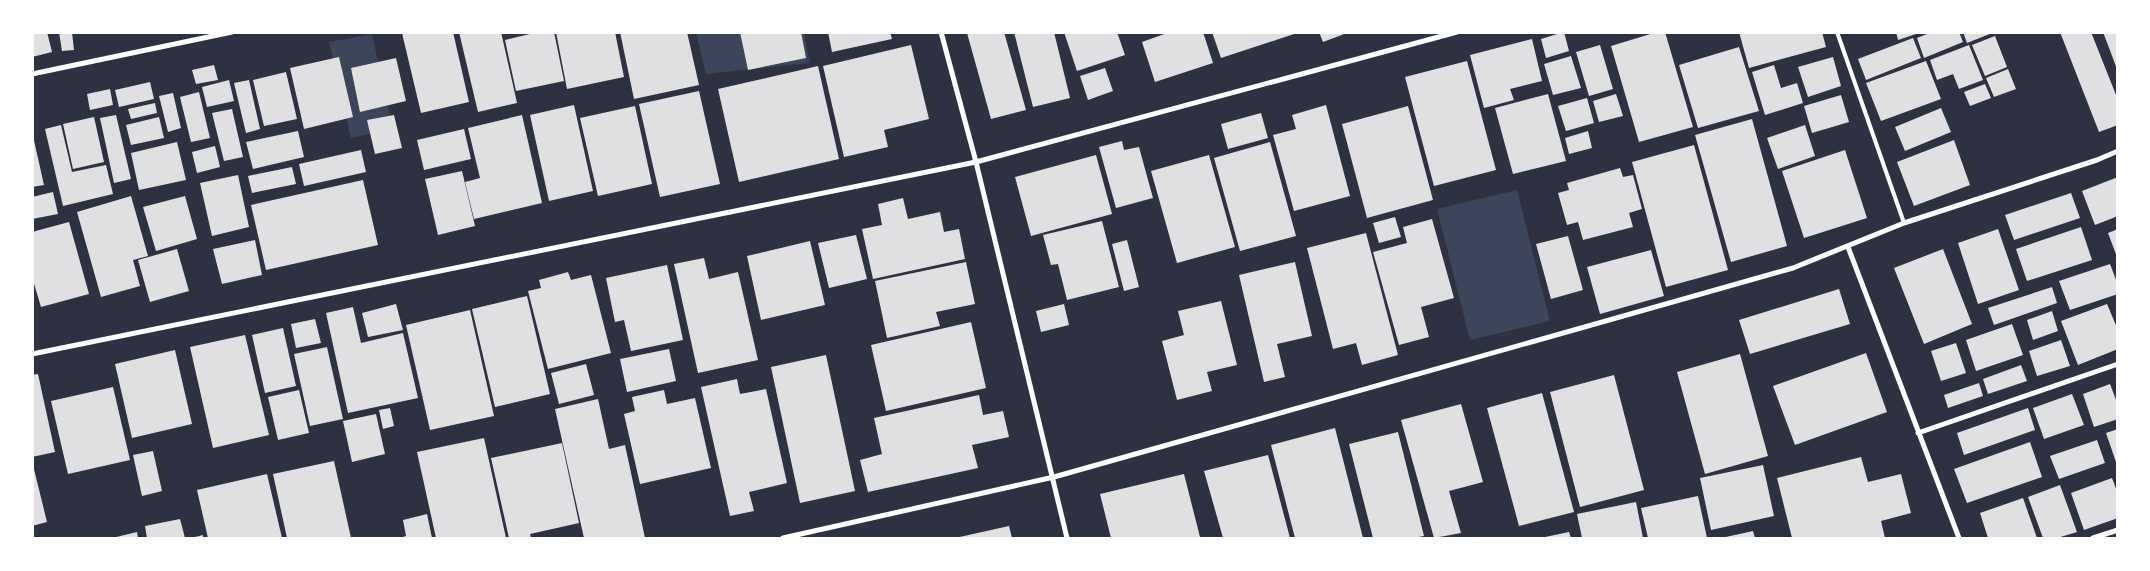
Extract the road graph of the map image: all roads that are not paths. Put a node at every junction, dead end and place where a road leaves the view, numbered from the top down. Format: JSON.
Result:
{"nodes":[{"id":1,"x":232,"y":32,"type":"edge"},
{"id":2,"x":941,"y":32,"type":"edge"},
{"id":3,"x":1457,"y":32,"type":"edge"},
{"id":4,"x":1837,"y":32,"type":"edge"},
{"id":5,"x":32,"y":74,"type":"edge"},
{"id":6,"x":2118,"y":151,"type":"edge"},
{"id":7,"x":976,"y":162,"type":"junction"},
{"id":8,"x":1904,"y":224,"type":"junction"},
{"id":9,"x":1848,"y":247,"type":"junction"},
{"id":10,"x":32,"y":354,"type":"edge"},
{"id":11,"x":2118,"y":364,"type":"edge"},
{"id":12,"x":1918,"y":433,"type":"junction"},
{"id":13,"x":1054,"y":477,"type":"junction"},
{"id":14,"x":2118,"y":530,"type":"edge"},
{"id":15,"x":783,"y":538,"type":"edge"},
{"id":16,"x":1067,"y":538,"type":"edge"},
{"id":17,"x":1959,"y":538,"type":"edge"},
{"id":18,"x":2093,"y":538,"type":"edge"}],
"edges":[{"from":1,"to":5,"type":"street"},
{"from":2,"to":7,"type":"street"},
{"from":3,"to":7,"type":"street"},
{"from":4,"to":8,"type":"lane"},
{"from":6,"to":8,"type":"street"},
{"from":7,"to":10,"type":"street"},
{"from":7,"to":13,"type":"street"},
{"from":8,"to":9,"type":"street"},
{"from":9,"to":12,"type":"street"},
{"from":9,"to":13,"type":"street"},
{"from":11,"to":12,"type":"street"},
{"from":12,"to":17,"type":"street"},
{"from":13,"to":15,"type":"street"},
{"from":13,"to":16,"type":"street"},
{"from":14,"to":18,"type":"street"}]}
